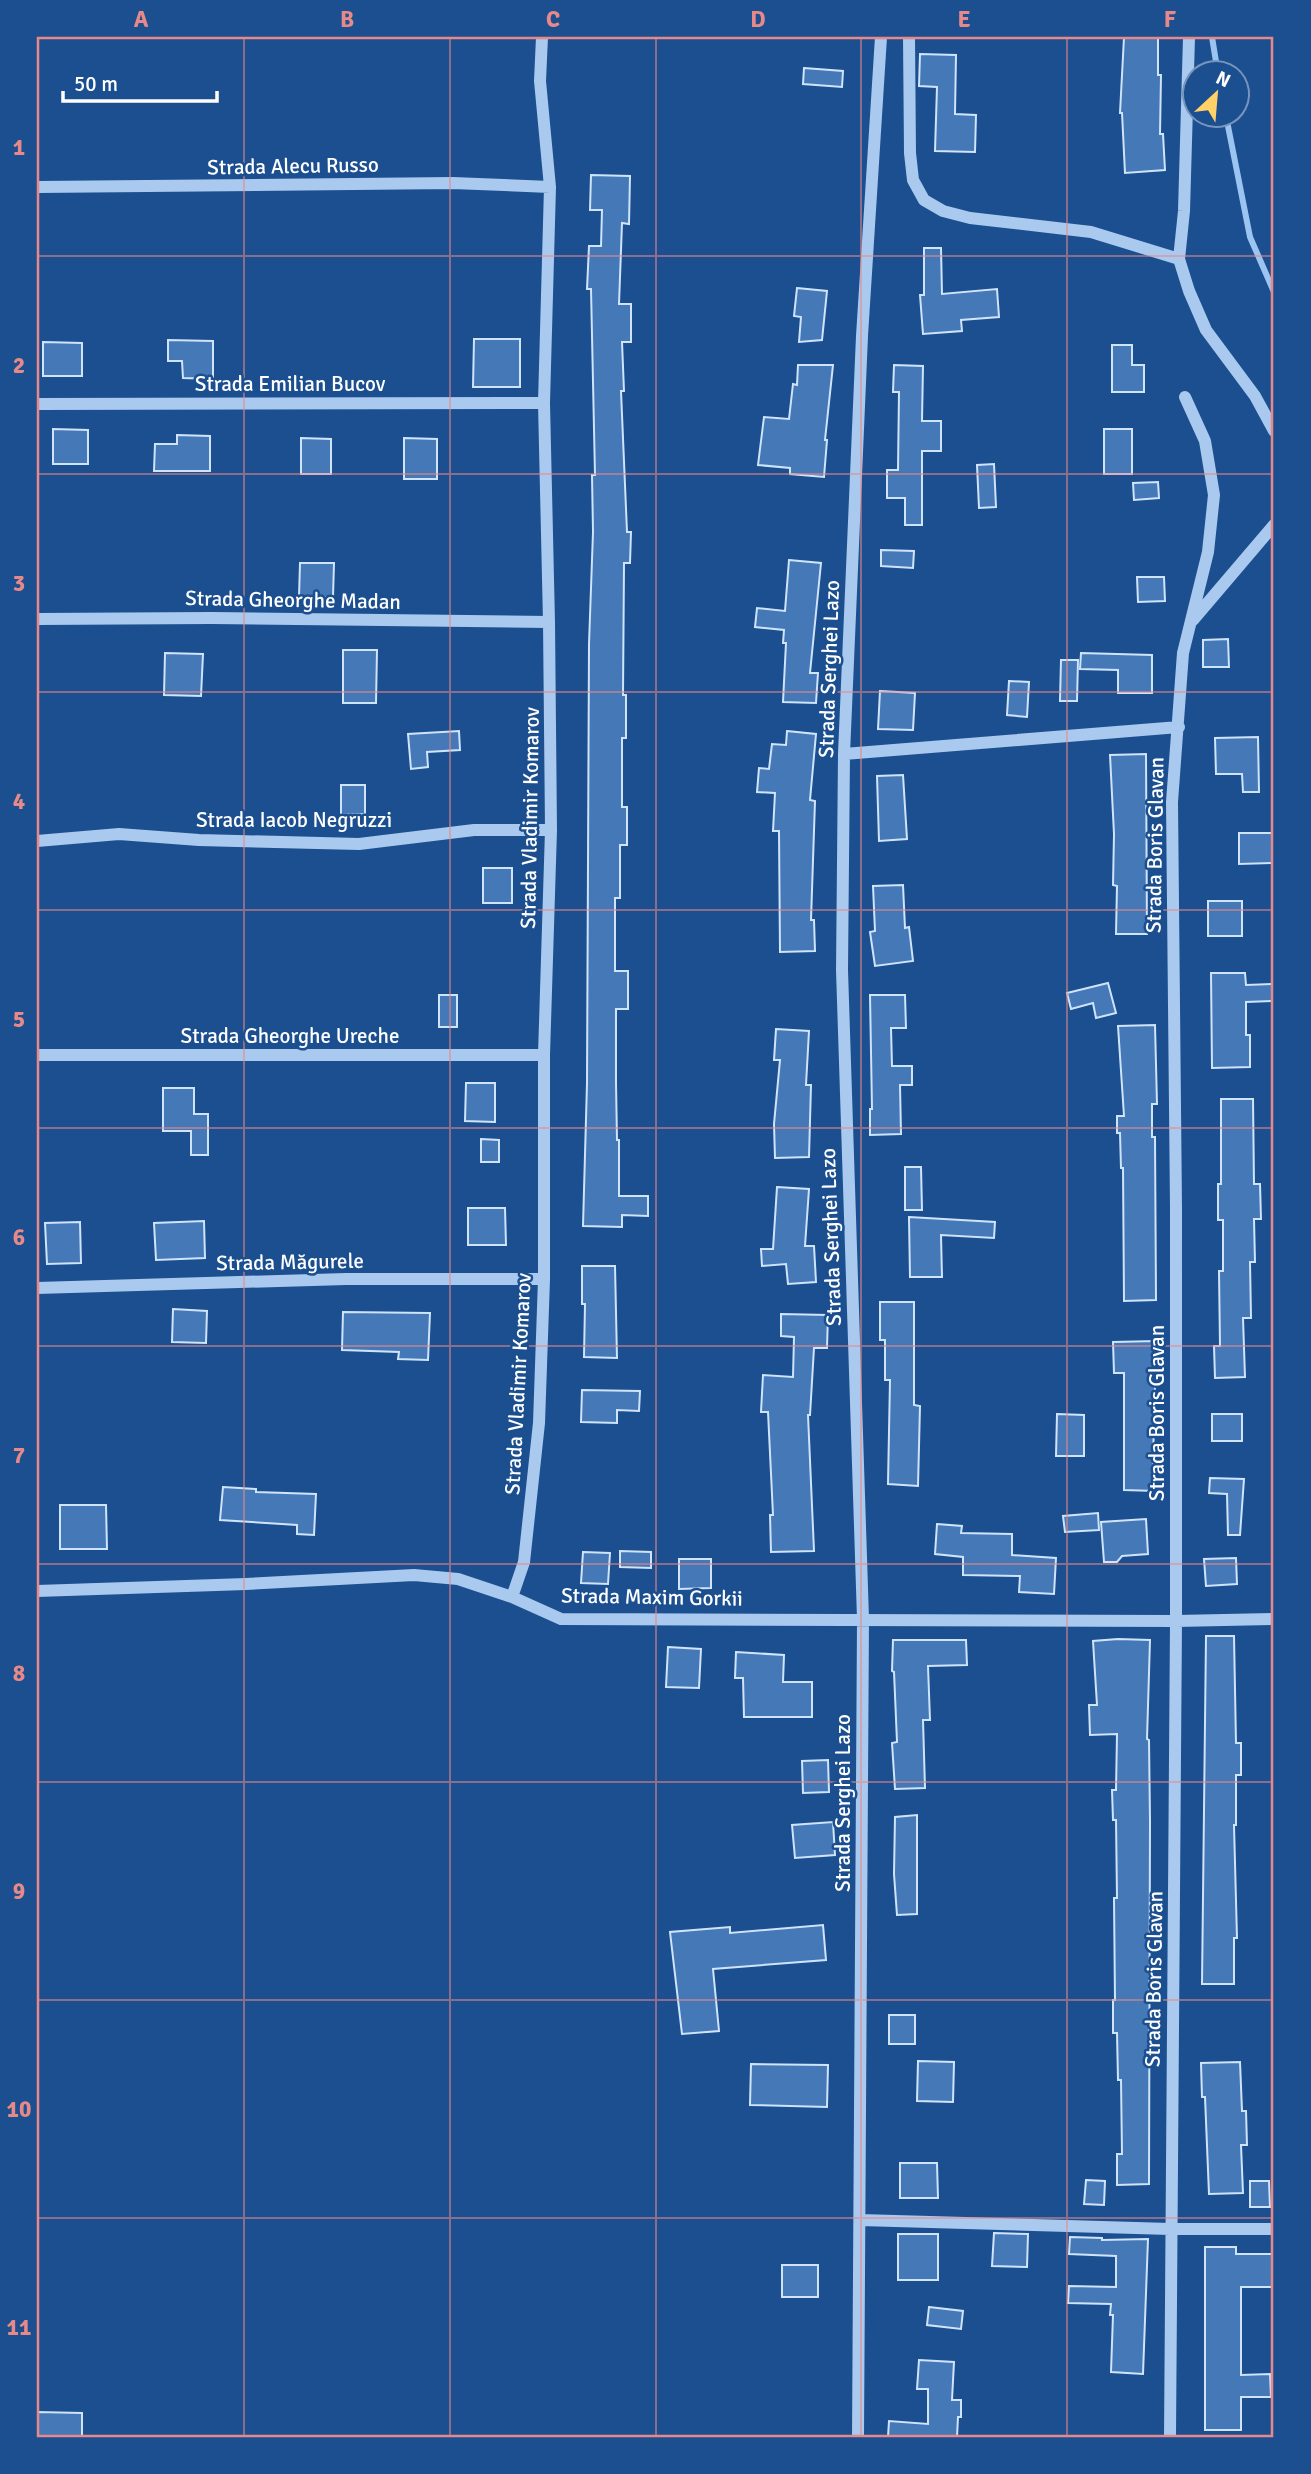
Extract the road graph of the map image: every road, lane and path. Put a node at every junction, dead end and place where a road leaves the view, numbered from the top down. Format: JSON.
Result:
{"nodes":[{"id":1,"x":542,"y":37,"type":"edge"},
{"id":2,"x":881,"y":37,"type":"edge"},
{"id":3,"x":909,"y":37,"type":"edge"},
{"id":4,"x":1189,"y":37,"type":"edge"},
{"id":5,"x":37,"y":187,"type":"edge"},
{"id":6,"x":550,"y":187,"type":"junction"},
{"id":7,"x":1179,"y":258,"type":"junction"},
{"id":8,"x":1185,"y":397,"type":"dead end"},
{"id":9,"x":544,"y":403,"type":"junction"},
{"id":10,"x":37,"y":404,"type":"edge"},
{"id":11,"x":1274,"y":431,"type":"edge"},
{"id":12,"x":1274,"y":524,"type":"edge"},
{"id":13,"x":37,"y":619,"type":"edge"},
{"id":14,"x":550,"y":622,"type":"junction"},
{"id":15,"x":1191,"y":623,"type":"junction"},
{"id":16,"x":1179,"y":727,"type":"junction"},
{"id":17,"x":844,"y":754,"type":"junction"},
{"id":18,"x":551,"y":830,"type":"junction"},
{"id":19,"x":37,"y":841,"type":"edge"},
{"id":20,"x":37,"y":1055,"type":"edge"},
{"id":21,"x":544,"y":1055,"type":"junction"},
{"id":22,"x":544,"y":1279,"type":"junction"},
{"id":23,"x":37,"y":1288,"type":"edge"},
{"id":24,"x":37,"y":1591,"type":"edge"},
{"id":25,"x":512,"y":1597,"type":"junction"},
{"id":26,"x":863,"y":1619,"type":"junction"},
{"id":27,"x":1274,"y":1619,"type":"edge"},
{"id":28,"x":1176,"y":1621,"type":"junction"},
{"id":29,"x":860,"y":2220,"type":"junction"},
{"id":30,"x":1170,"y":2229,"type":"junction"},
{"id":31,"x":1274,"y":2229,"type":"edge"},
{"id":32,"x":858,"y":2437,"type":"edge"},
{"id":33,"x":1170,"y":2437,"type":"edge"}],
"edges":[{"from":1,"to":6,"type":"street","name":"Strada Vladimir Komarov"},
{"from":2,"to":17,"type":"street","name":"Strada Serghei Lazo"},
{"from":3,"to":7,"type":"street"},
{"from":4,"to":7,"type":"street"},
{"from":5,"to":6,"type":"street","name":"Strada Alecu Russo"},
{"from":6,"to":9,"type":"street","name":"Strada Vladimir Komarov"},
{"from":7,"to":11,"type":"street"},
{"from":8,"to":15,"type":"street","name":"Strada Boris Glavan"},
{"from":9,"to":10,"type":"street","name":"Strada Emilian Bucov"},
{"from":9,"to":14,"type":"street","name":"Strada Vladimir Komarov"},
{"from":12,"to":15,"type":"street"},
{"from":13,"to":14,"type":"street","name":"Strada Gheorghe Madan"},
{"from":14,"to":18,"type":"street","name":"Strada Vladimir Komarov"},
{"from":15,"to":16,"type":"street","name":"Strada Boris Glavan"},
{"from":16,"to":17,"type":"street"},
{"from":16,"to":28,"type":"street","name":"Strada Boris Glavan"},
{"from":17,"to":26,"type":"street","name":"Strada Serghei Lazo"},
{"from":18,"to":19,"type":"street","name":"Strada Iacob Negruzzi"},
{"from":18,"to":21,"type":"street","name":"Strada Vladimir Komarov"},
{"from":20,"to":21,"type":"street","name":"Strada Gheorghe Ureche"},
{"from":21,"to":22,"type":"street","name":"Strada Vladimir Komarov"},
{"from":22,"to":23,"type":"street","name":"Strada Măgurele"},
{"from":22,"to":25,"type":"street","name":"Strada Vladimir Komarov"},
{"from":24,"to":25,"type":"street","name":"Strada Maxim Gorkii"},
{"from":25,"to":26,"type":"street","name":"Strada Maxim Gorkii"},
{"from":26,"to":28,"type":"street","name":"Strada Maxim Gorkii"},
{"from":26,"to":29,"type":"street","name":"Strada Serghei Lazo"},
{"from":27,"to":28,"type":"street","name":"Strada Maxim Gorkii"},
{"from":28,"to":30,"type":"street","name":"Strada Boris Glavan"},
{"from":29,"to":30,"type":"street"},
{"from":29,"to":32,"type":"street","name":"Strada Serghei Lazo"},
{"from":30,"to":31,"type":"street"},
{"from":30,"to":33,"type":"street","name":"Strada Boris Glavan"}]}
